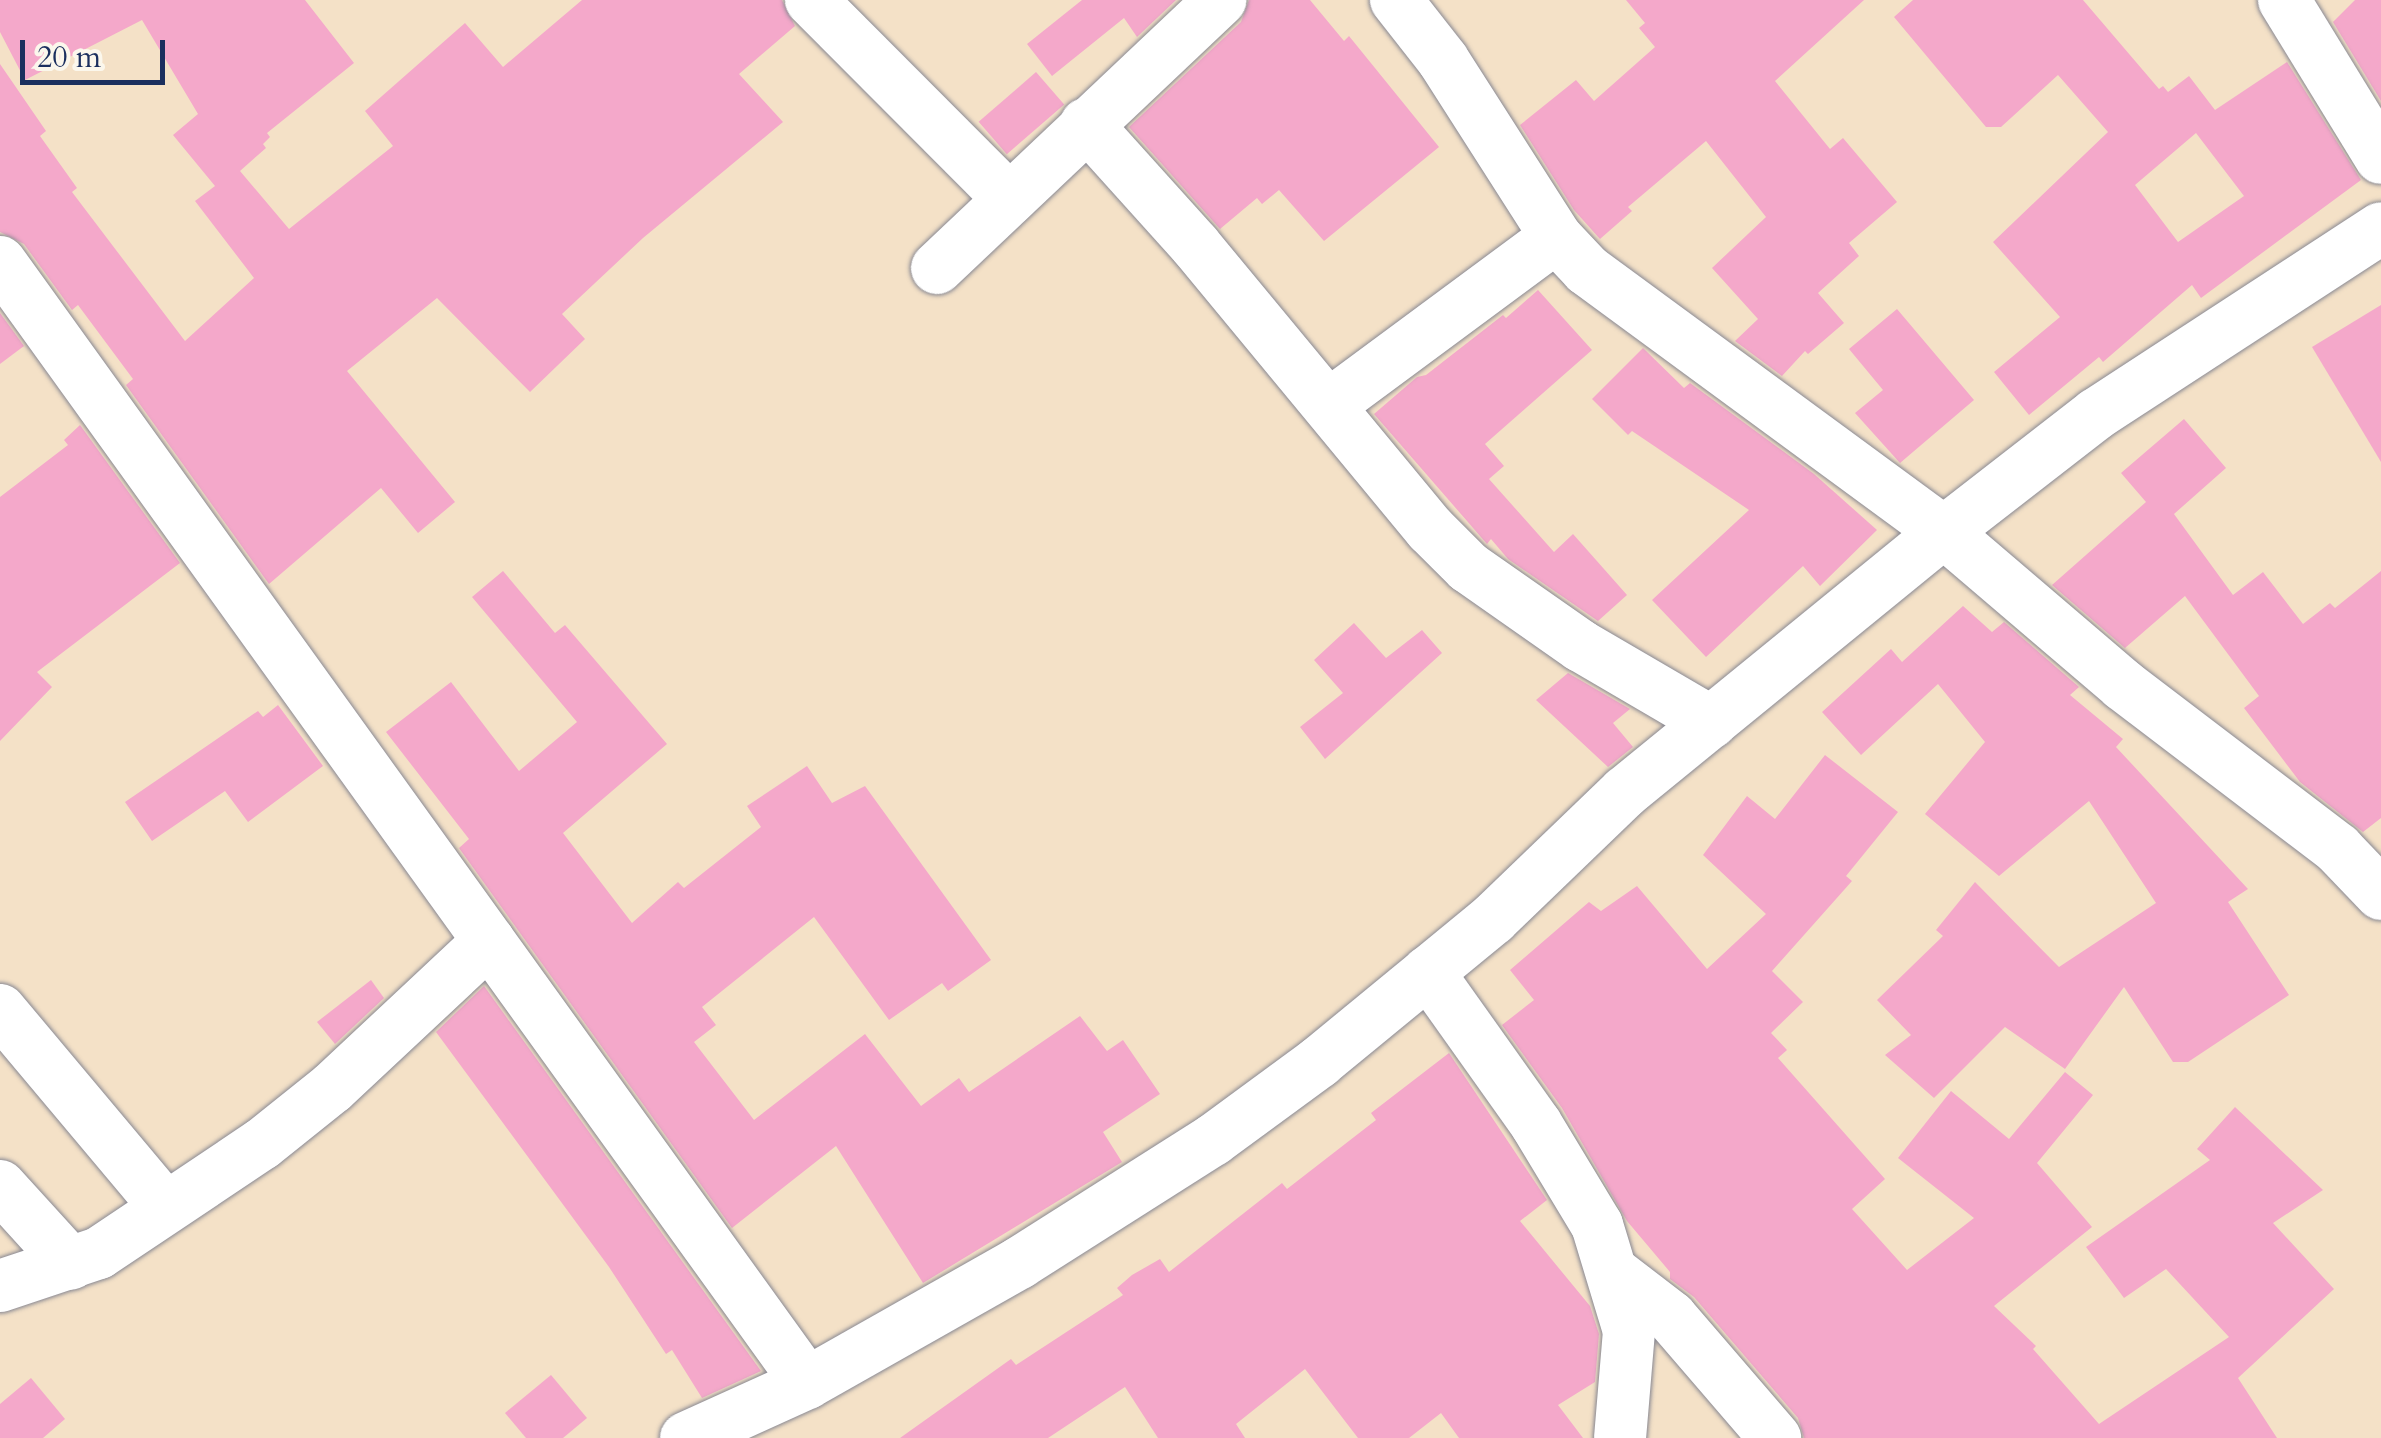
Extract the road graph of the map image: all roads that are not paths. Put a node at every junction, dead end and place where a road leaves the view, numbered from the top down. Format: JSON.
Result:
{"nodes":[{"id":1,"x":811,"y":0,"type":"edge"},
{"id":2,"x":1220,"y":0,"type":"edge"},
{"id":3,"x":1396,"y":0,"type":"edge"},
{"id":4,"x":2284,"y":0,"type":"edge"},
{"id":5,"x":1086,"y":124,"type":"junction"},
{"id":6,"x":2381,"y":158,"type":"edge"},
{"id":7,"x":1009,"y":199,"type":"junction"},
{"id":8,"x":2381,"y":228,"type":"edge"},
{"id":9,"x":1556,"y":238,"type":"junction"},
{"id":10,"x":1,"y":267,"type":"edge"},
{"id":11,"x":937,"y":268,"type":"dead end"},
{"id":12,"x":1329,"y":404,"type":"junction"},
{"id":13,"x":1944,"y":532,"type":"junction"},
{"id":14,"x":1710,"y":722,"type":"junction"},
{"id":15,"x":2381,"y":894,"type":"edge"},
{"id":16,"x":489,"y":940,"type":"junction"},
{"id":17,"x":1428,"y":972,"type":"junction"},
{"id":18,"x":0,"y":1010,"type":"edge"},
{"id":19,"x":0,"y":1186,"type":"edge"},
{"id":20,"x":166,"y":1208,"type":"junction"},
{"id":21,"x":71,"y":1264,"type":"junction"},
{"id":22,"x":1615,"y":1274,"type":"junction"},
{"id":23,"x":0,"y":1286,"type":"edge"},
{"id":24,"x":807,"y":1383,"type":"junction"},
{"id":25,"x":686,"y":1438,"type":"edge"},
{"id":26,"x":1620,"y":1438,"type":"edge"},
{"id":27,"x":1774,"y":1438,"type":"edge"}],
"edges":[{"from":1,"to":7,"type":"street"},
{"from":2,"to":5,"type":"street"},
{"from":3,"to":9,"type":"street"},
{"from":4,"to":6,"type":"street"},
{"from":5,"to":7,"type":"street"},
{"from":5,"to":12,"type":"street"},
{"from":7,"to":11,"type":"street"},
{"from":8,"to":13,"type":"street"},
{"from":9,"to":12,"type":"street"},
{"from":9,"to":13,"type":"street"},
{"from":10,"to":16,"type":"street"},
{"from":12,"to":14,"type":"street"},
{"from":13,"to":14,"type":"street"},
{"from":13,"to":15,"type":"street"},
{"from":14,"to":17,"type":"street"},
{"from":16,"to":20,"type":"street"},
{"from":16,"to":24,"type":"street"},
{"from":17,"to":22,"type":"street"},
{"from":17,"to":24,"type":"street"},
{"from":18,"to":20,"type":"street"},
{"from":19,"to":21,"type":"street"},
{"from":20,"to":21,"type":"street"},
{"from":21,"to":23,"type":"street"},
{"from":22,"to":26,"type":"street"},
{"from":22,"to":27,"type":"street"},
{"from":24,"to":25,"type":"street"}]}
